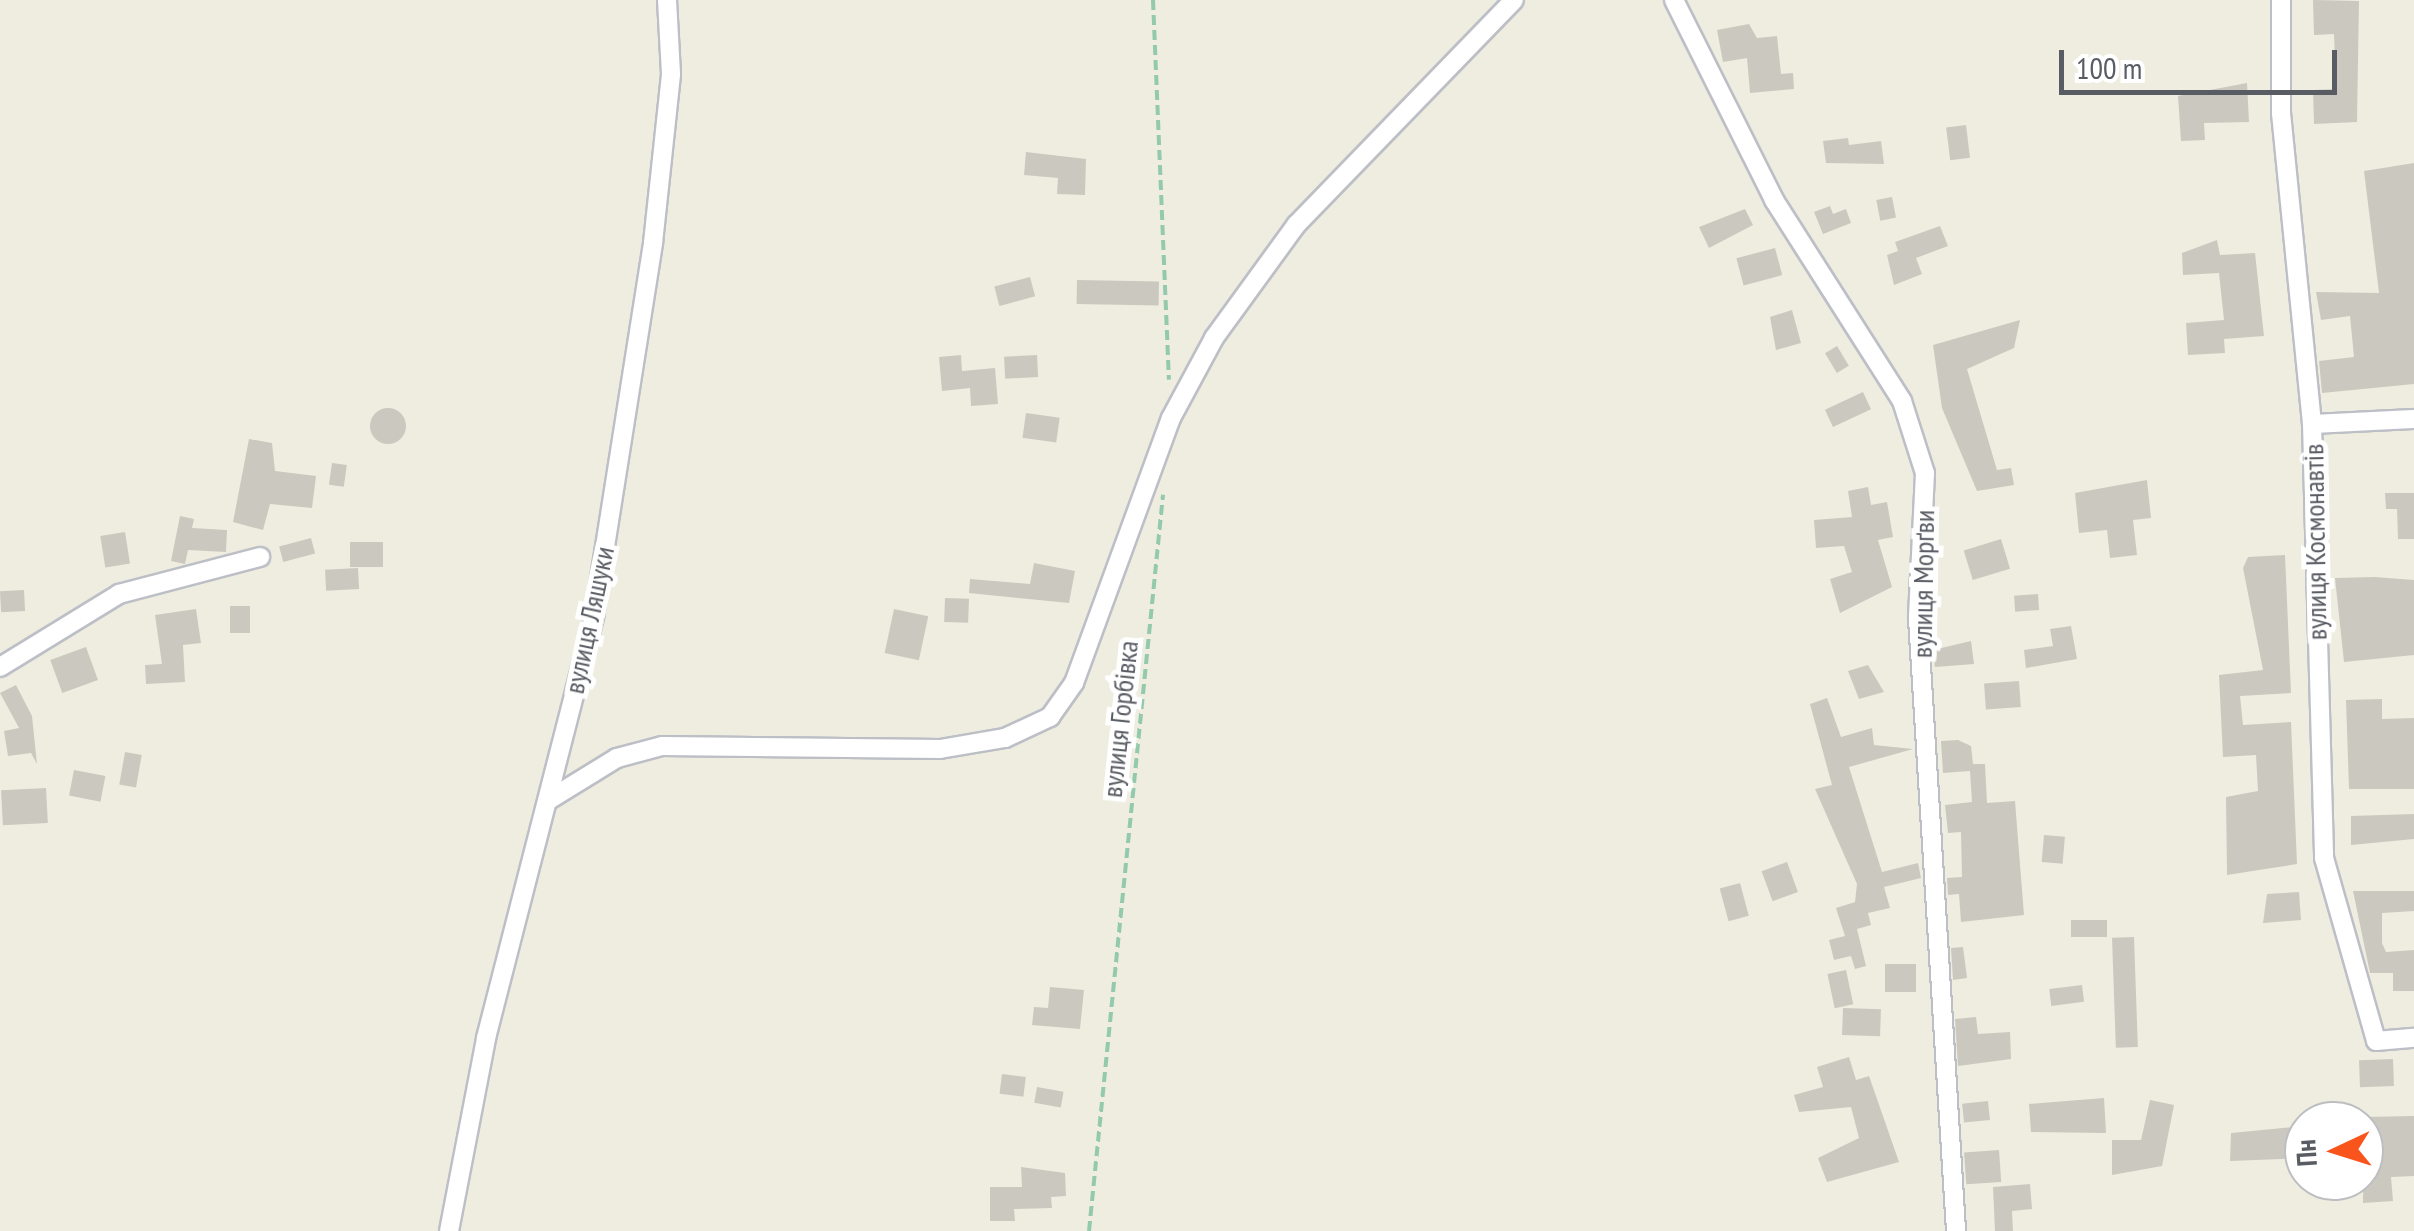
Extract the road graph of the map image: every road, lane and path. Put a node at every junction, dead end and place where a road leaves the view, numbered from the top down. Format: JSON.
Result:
{"nodes":[{"id":1,"x":667,"y":0,"type":"edge"},
{"id":2,"x":1153,"y":0,"type":"edge"},
{"id":3,"x":1514,"y":0,"type":"edge"},
{"id":4,"x":1674,"y":0,"type":"edge"},
{"id":5,"x":2281,"y":0,"type":"edge"},
{"id":6,"x":1171,"y":418,"type":"junction"},
{"id":7,"x":2414,"y":420,"type":"edge"},
{"id":8,"x":2312,"y":424,"type":"junction"},
{"id":9,"x":1165,"y":477,"type":"dead end"},
{"id":10,"x":260,"y":557,"type":"dead end"},
{"id":11,"x":0,"y":667,"type":"edge"},
{"id":12,"x":547,"y":801,"type":"junction"},
{"id":13,"x":2414,"y":1038,"type":"edge"},
{"id":14,"x":448,"y":1231,"type":"edge"},
{"id":15,"x":1088,"y":1231,"type":"edge"},
{"id":16,"x":1956,"y":1231,"type":"edge"}],
"edges":[{"from":1,"to":12,"type":"street","name":"вулиця Ляшуки"},
{"from":2,"to":6,"type":"path"},
{"from":3,"to":6,"type":"street"},
{"from":4,"to":16,"type":"street","name":"вулиця Морґви"},
{"from":5,"to":8,"type":"street","name":"вулиця Космонавтів"},
{"from":6,"to":12,"type":"street"},
{"from":7,"to":8,"type":"street"},
{"from":8,"to":13,"type":"street","name":"вулиця Космонавтів"},
{"from":9,"to":15,"type":"path","name":"вулиця Горбівка"},
{"from":10,"to":11,"type":"street"},
{"from":12,"to":14,"type":"street","name":"вулиця Ляшуки"}]}
